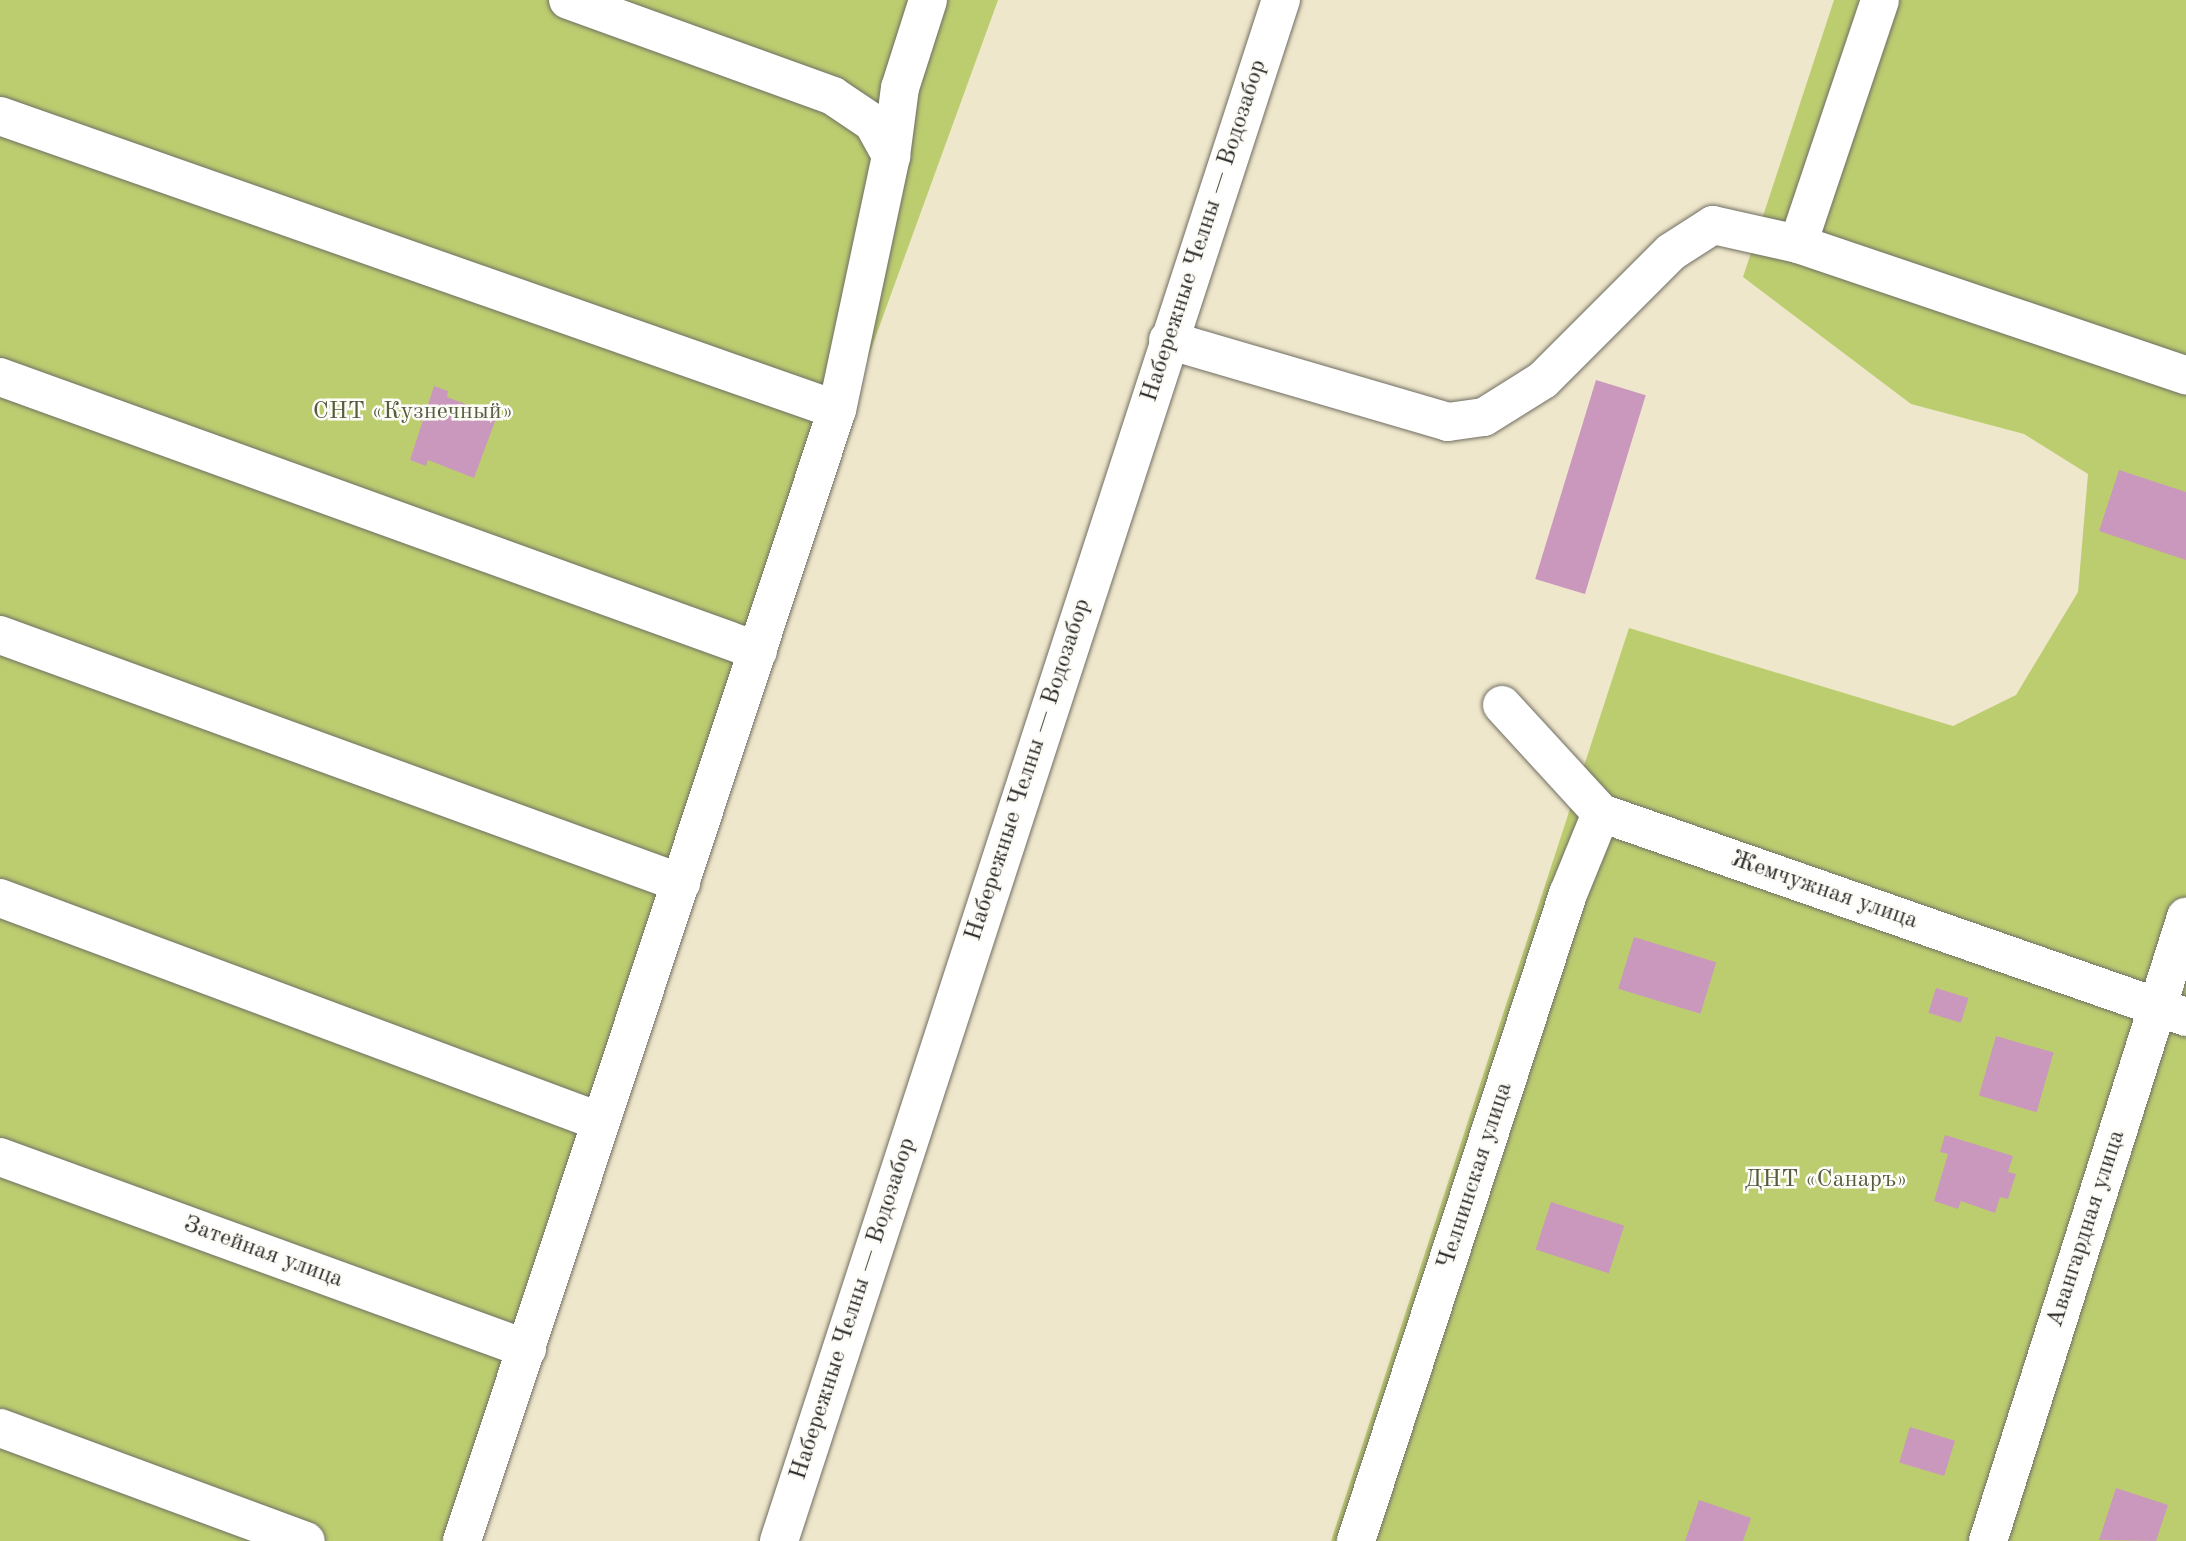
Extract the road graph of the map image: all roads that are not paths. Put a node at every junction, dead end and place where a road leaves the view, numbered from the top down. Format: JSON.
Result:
{"nodes":[{"id":1,"x":569,"y":0,"type":"edge"},
{"id":2,"x":928,"y":0,"type":"edge"},
{"id":3,"x":1281,"y":0,"type":"edge"},
{"id":4,"x":1880,"y":0,"type":"edge"},
{"id":5,"x":0,"y":116,"type":"edge"},
{"id":6,"x":891,"y":156,"type":"junction"},
{"id":7,"x":1798,"y":244,"type":"junction"},
{"id":8,"x":1168,"y":340,"type":"junction"},
{"id":9,"x":2186,"y":375,"type":"edge"},
{"id":10,"x":0,"y":377,"type":"edge"},
{"id":11,"x":837,"y":410,"type":"junction"},
{"id":12,"x":0,"y":635,"type":"edge"},
{"id":13,"x":758,"y":651,"type":"junction"},
{"id":14,"x":1502,"y":705,"type":"dead end"},
{"id":15,"x":1601,"y":813,"type":"junction"},
{"id":16,"x":681,"y":883,"type":"junction"},
{"id":17,"x":0,"y":898,"type":"edge"},
{"id":18,"x":2186,"y":917,"type":"edge"},
{"id":19,"x":2171,"y":1013,"type":"edge"},
{"id":20,"x":601,"y":1122,"type":"junction"},
{"id":21,"x":0,"y":1157,"type":"edge"},
{"id":22,"x":527,"y":1349,"type":"junction"},
{"id":23,"x":0,"y":1428,"type":"edge"},
{"id":24,"x":306,"y":1541,"type":"edge"},
{"id":25,"x":463,"y":1541,"type":"edge"},
{"id":26,"x":779,"y":1541,"type":"edge"},
{"id":27,"x":1356,"y":1541,"type":"edge"},
{"id":28,"x":1988,"y":1541,"type":"edge"}],
"edges":[{"from":1,"to":6,"type":"street"},
{"from":2,"to":6,"type":"street"},
{"from":3,"to":8,"type":"street","name":"Набережные Челны — Водозабор"},
{"from":4,"to":7,"type":"street"},
{"from":5,"to":11,"type":"street"},
{"from":6,"to":11,"type":"street"},
{"from":7,"to":8,"type":"street"},
{"from":7,"to":9,"type":"street"},
{"from":8,"to":26,"type":"street","name":"Набережные Челны — Водозабор"},
{"from":10,"to":13,"type":"street"},
{"from":11,"to":13,"type":"street"},
{"from":12,"to":16,"type":"street"},
{"from":13,"to":16,"type":"street"},
{"from":14,"to":15,"type":"street","name":"Жемчужная улица"},
{"from":15,"to":19,"type":"street","name":"Жемчужная улица"},
{"from":15,"to":27,"type":"street","name":"Челнинская улица"},
{"from":16,"to":20,"type":"street"},
{"from":17,"to":20,"type":"street"},
{"from":18,"to":19,"type":"street","name":"Авангардная улица"},
{"from":19,"to":28,"type":"street","name":"Авангардная улица"},
{"from":20,"to":22,"type":"street"},
{"from":21,"to":22,"type":"street","name":"Затейная улица"},
{"from":22,"to":25,"type":"street"},
{"from":23,"to":24,"type":"street"}]}
